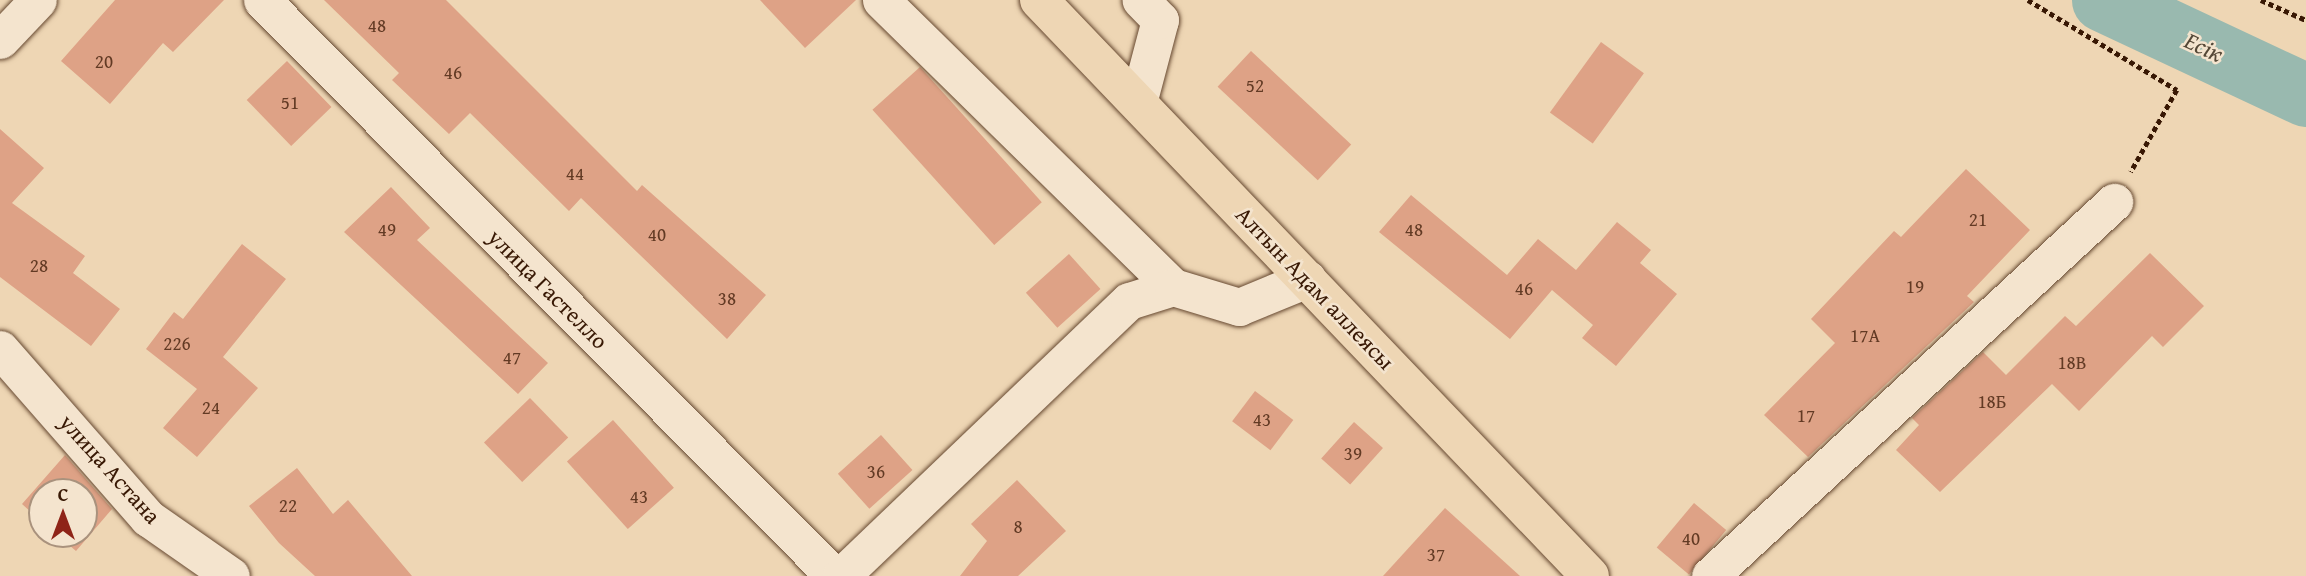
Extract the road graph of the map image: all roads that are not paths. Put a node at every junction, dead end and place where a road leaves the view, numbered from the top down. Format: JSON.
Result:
{"nodes":[{"id":1,"x":38,"y":0,"type":"edge"},
{"id":2,"x":262,"y":0,"type":"edge"},
{"id":3,"x":881,"y":0,"type":"edge"},
{"id":4,"x":1040,"y":0,"type":"edge"},
{"id":5,"x":1141,"y":0,"type":"edge"},
{"id":6,"x":0,"y":40,"type":"edge"},
{"id":7,"x":1139,"y":103,"type":"junction"},
{"id":8,"x":2114,"y":202,"type":"road end"},
{"id":9,"x":1307,"y":279,"type":"junction"},
{"id":10,"x":1173,"y":287,"type":"junction"},
{"id":11,"x":0,"y":349,"type":"edge"},
{"id":12,"x":230,"y":576,"type":"edge"},
{"id":13,"x":834,"y":576,"type":"edge"},
{"id":14,"x":841,"y":576,"type":"edge"},
{"id":15,"x":1590,"y":576,"type":"edge"},
{"id":16,"x":1710,"y":576,"type":"edge"}],
"edges":[{"from":1,"to":6,"type":"street"},
{"from":2,"to":13,"type":"street","name":"улица Гастелло"},
{"from":3,"to":10,"type":"street"},
{"from":4,"to":7,"type":"main road","name":"Алтын Адам аллеясы"},
{"from":5,"to":7,"type":"street"},
{"from":7,"to":9,"type":"main road","name":"Алтын Адам аллеясы"},
{"from":8,"to":16,"type":"street"},
{"from":9,"to":10,"type":"street"},
{"from":9,"to":15,"type":"main road","name":"Алтын Адам аллеясы"},
{"from":10,"to":14,"type":"street"},
{"from":11,"to":12,"type":"street","name":"улица Астана"}]}
